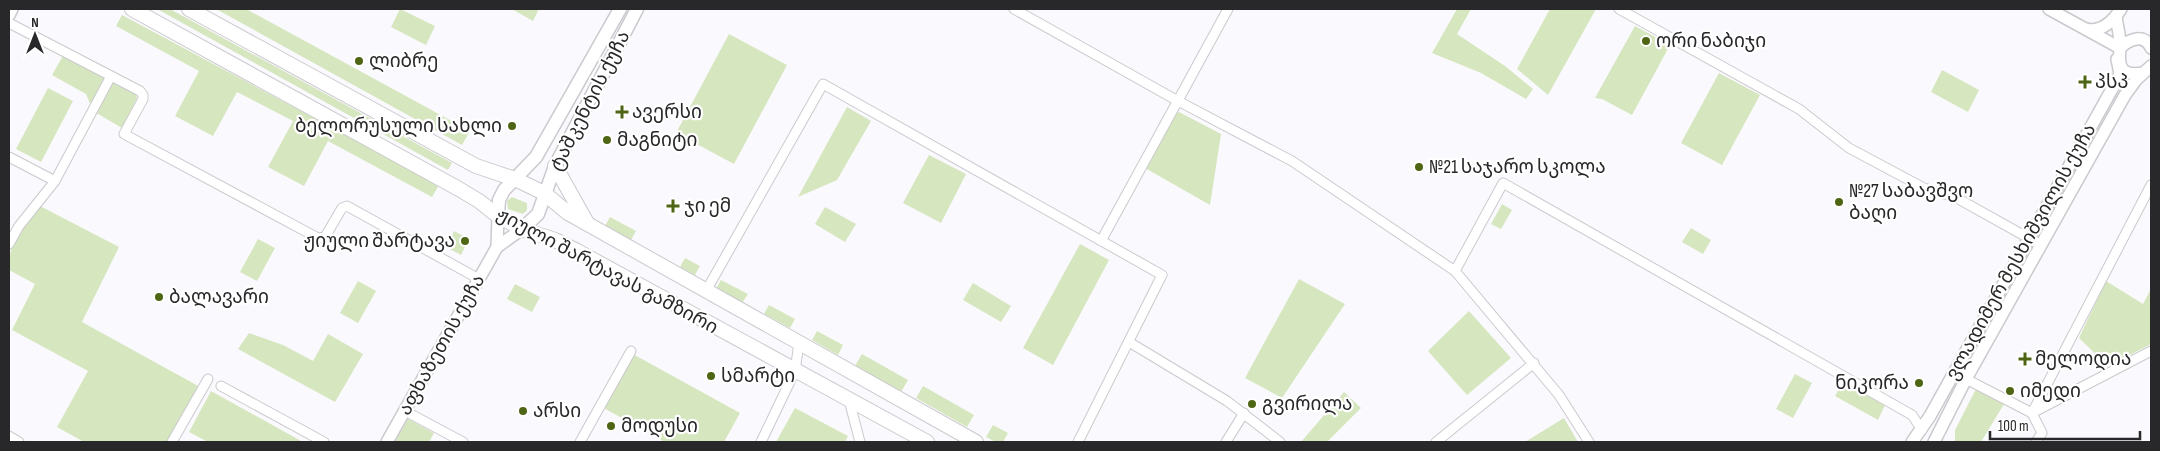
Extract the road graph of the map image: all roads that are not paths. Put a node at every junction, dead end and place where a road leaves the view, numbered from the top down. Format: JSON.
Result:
{"nodes":[{"id":1,"x":12,"y":9,"type":"edge"},
{"id":2,"x":132,"y":9,"type":"edge"},
{"id":3,"x":189,"y":9,"type":"edge"},
{"id":4,"x":620,"y":9,"type":"edge"},
{"id":5,"x":637,"y":9,"type":"edge"},
{"id":6,"x":1014,"y":9,"type":"edge"},
{"id":7,"x":1228,"y":9,"type":"edge"},
{"id":8,"x":1619,"y":9,"type":"edge"},
{"id":9,"x":2049,"y":9,"type":"edge"},
{"id":10,"x":2118,"y":12,"type":"edge"},
{"id":11,"x":9,"y":14,"type":"edge"},
{"id":12,"x":9,"y":23,"type":"edge"},
{"id":13,"x":2084,"y":28,"type":"junction"},
{"id":14,"x":2151,"y":48,"type":"edge"},
{"id":15,"x":2119,"y":53,"type":"junction"},
{"id":16,"x":2149,"y":72,"type":"edge"},
{"id":17,"x":111,"y":76,"type":"junction"},
{"id":18,"x":1178,"y":101,"type":"junction"},
{"id":19,"x":9,"y":157,"type":"edge"},
{"id":20,"x":555,"y":166,"type":"junction"},
{"id":21,"x":515,"y":179,"type":"junction"},
{"id":22,"x":55,"y":181,"type":"junction"},
{"id":23,"x":2151,"y":184,"type":"edge"},
{"id":24,"x":544,"y":193,"type":"junction"},
{"id":25,"x":498,"y":216,"type":"junction"},
{"id":26,"x":588,"y":224,"type":"junction"},
{"id":27,"x":522,"y":229,"type":"junction"},
{"id":28,"x":2028,"y":239,"type":"junction"},
{"id":29,"x":1101,"y":241,"type":"junction"},
{"id":30,"x":9,"y":244,"type":"edge"},
{"id":31,"x":2041,"y":245,"type":"junction"},
{"id":32,"x":497,"y":247,"type":"junction"},
{"id":33,"x":1455,"y":271,"type":"junction"},
{"id":34,"x":479,"y":279,"type":"junction"},
{"id":35,"x":706,"y":290,"type":"junction"},
{"id":36,"x":1129,"y":342,"type":"junction"},
{"id":37,"x":799,"y":343,"type":"junction"},
{"id":38,"x":631,"y":351,"type":"dead end"},
{"id":39,"x":2151,"y":351,"type":"edge"},
{"id":40,"x":1534,"y":363,"type":"junction"},
{"id":41,"x":795,"y":371,"type":"junction"},
{"id":42,"x":208,"y":379,"type":"dead end"},
{"id":43,"x":1966,"y":379,"type":"junction"},
{"id":44,"x":221,"y":386,"type":"dead end"},
{"id":45,"x":850,"y":400,"type":"junction"},
{"id":46,"x":405,"y":411,"type":"junction"},
{"id":47,"x":1244,"y":413,"type":"junction"},
{"id":48,"x":2032,"y":413,"type":"junction"},
{"id":49,"x":1922,"y":430,"type":"junction"},
{"id":50,"x":9,"y":436,"type":"edge"},
{"id":51,"x":19,"y":442,"type":"edge"},
{"id":52,"x":172,"y":442,"type":"edge"},
{"id":53,"x":324,"y":442,"type":"edge"},
{"id":54,"x":387,"y":442,"type":"edge"},
{"id":55,"x":463,"y":442,"type":"edge"},
{"id":56,"x":580,"y":442,"type":"edge"},
{"id":57,"x":761,"y":442,"type":"edge"},
{"id":58,"x":859,"y":442,"type":"edge"},
{"id":59,"x":927,"y":442,"type":"edge"},
{"id":60,"x":976,"y":442,"type":"edge"},
{"id":61,"x":1078,"y":442,"type":"edge"},
{"id":62,"x":1226,"y":442,"type":"edge"},
{"id":63,"x":1280,"y":442,"type":"edge"},
{"id":64,"x":1436,"y":442,"type":"edge"},
{"id":65,"x":1589,"y":442,"type":"edge"},
{"id":66,"x":1912,"y":442,"type":"edge"},
{"id":67,"x":1934,"y":442,"type":"edge"},
{"id":68,"x":2036,"y":442,"type":"edge"}],
"edges":[{"from":1,"to":11,"type":"street"},
{"from":2,"to":25,"type":"main road","name":"ჟიული შარტავას გამზირი"},
{"from":3,"to":21,"type":"main road","name":"ჟიული შარტავას გამზირი"},
{"from":4,"to":21,"type":"main road","name":"ტაშკენტის ქუჩა"},
{"from":5,"to":20,"type":"main road","name":"ტაშკენტის ქუჩა"},
{"from":6,"to":18,"type":"street"},
{"from":7,"to":18,"type":"street"},
{"from":8,"to":28,"type":"street"},
{"from":9,"to":13,"type":"street"},
{"from":10,"to":13,"type":"street"},
{"from":10,"to":15,"type":"street","name":"ვლადიმერ მესხიშვილის ქუჩა"},
{"from":12,"to":17,"type":"street"},
{"from":13,"to":15,"type":"street"},
{"from":14,"to":15,"type":"street"},
{"from":15,"to":16,"type":"street"},
{"from":15,"to":28,"type":"street","name":"ვლადიმერ მესხიშვილის ქუჩა"},
{"from":16,"to":31,"type":"street","name":"ვლადიმერ მესხიშვილის ქუჩა"},
{"from":17,"to":22,"type":"street"},
{"from":17,"to":34,"type":"street"},
{"from":18,"to":29,"type":"street"},
{"from":18,"to":33,"type":"street"},
{"from":19,"to":22,"type":"street"},
{"from":20,"to":24,"type":"main road","name":"ტაშკენტის ქუჩა"},
{"from":20,"to":26,"type":"main road"},
{"from":21,"to":24,"type":"main road","name":"ჟიული შარტავას გამზირი"},
{"from":21,"to":25,"type":"main road"},
{"from":22,"to":30,"type":"street"},
{"from":23,"to":48,"type":"street"},
{"from":24,"to":26,"type":"main road","name":"ჟიული შარტავას გამზირი"},
{"from":24,"to":27,"type":"main road"},
{"from":25,"to":27,"type":"main road","name":"ჟიული შარტავას გამზირი"},
{"from":25,"to":32,"type":"street","name":"აფხაზეთის ქუჩა"},
{"from":26,"to":35,"type":"main road","name":"ჟიული შარტავას გამზირი"},
{"from":27,"to":32,"type":"street","name":"აფხაზეთის ქუჩა"},
{"from":27,"to":41,"type":"main road","name":"ჟიული შარტავას გამზირი"},
{"from":28,"to":31,"type":"street"},
{"from":28,"to":49,"type":"street","name":"ვლადიმერ მესხიშვილის ქუჩა"},
{"from":29,"to":35,"type":"street"},
{"from":29,"to":36,"type":"street"},
{"from":31,"to":43,"type":"street","name":"ვლადიმერ მესხიშვილის ქუჩა"},
{"from":32,"to":34,"type":"street","name":"აფხაზეთის ქუჩა"},
{"from":33,"to":40,"type":"street"},
{"from":33,"to":49,"type":"street"},
{"from":34,"to":46,"type":"street","name":"აფხაზეთის ქუჩა"},
{"from":35,"to":37,"type":"main road","name":"ჟიული შარტავას გამზირი"},
{"from":36,"to":47,"type":"street"},
{"from":36,"to":61,"type":"street"},
{"from":37,"to":41,"type":"street"},
{"from":37,"to":60,"type":"main road","name":"ჟიული შარტავას გამზირი"},
{"from":38,"to":56,"type":"street"},
{"from":39,"to":48,"type":"street"},
{"from":40,"to":64,"type":"street"},
{"from":40,"to":65,"type":"street"},
{"from":41,"to":45,"type":"main road","name":"ჟიული შარტავას გამზირი"},
{"from":41,"to":57,"type":"street"},
{"from":42,"to":52,"type":"street"},
{"from":43,"to":48,"type":"street"},
{"from":43,"to":67,"type":"street","name":"ვლადიმერ მესხიშვილის ქუჩა"},
{"from":44,"to":53,"type":"street"},
{"from":45,"to":58,"type":"street"},
{"from":45,"to":59,"type":"main road","name":"ჟიული შარტავას გამზირი"},
{"from":46,"to":54,"type":"street","name":"აფხაზეთის ქუჩა"},
{"from":46,"to":55,"type":"street"},
{"from":47,"to":62,"type":"street"},
{"from":47,"to":63,"type":"street"},
{"from":48,"to":68,"type":"street"},
{"from":49,"to":66,"type":"street","name":"ვლადიმერ მესხიშვილის ქუჩა"},
{"from":50,"to":51,"type":"street"}]}
